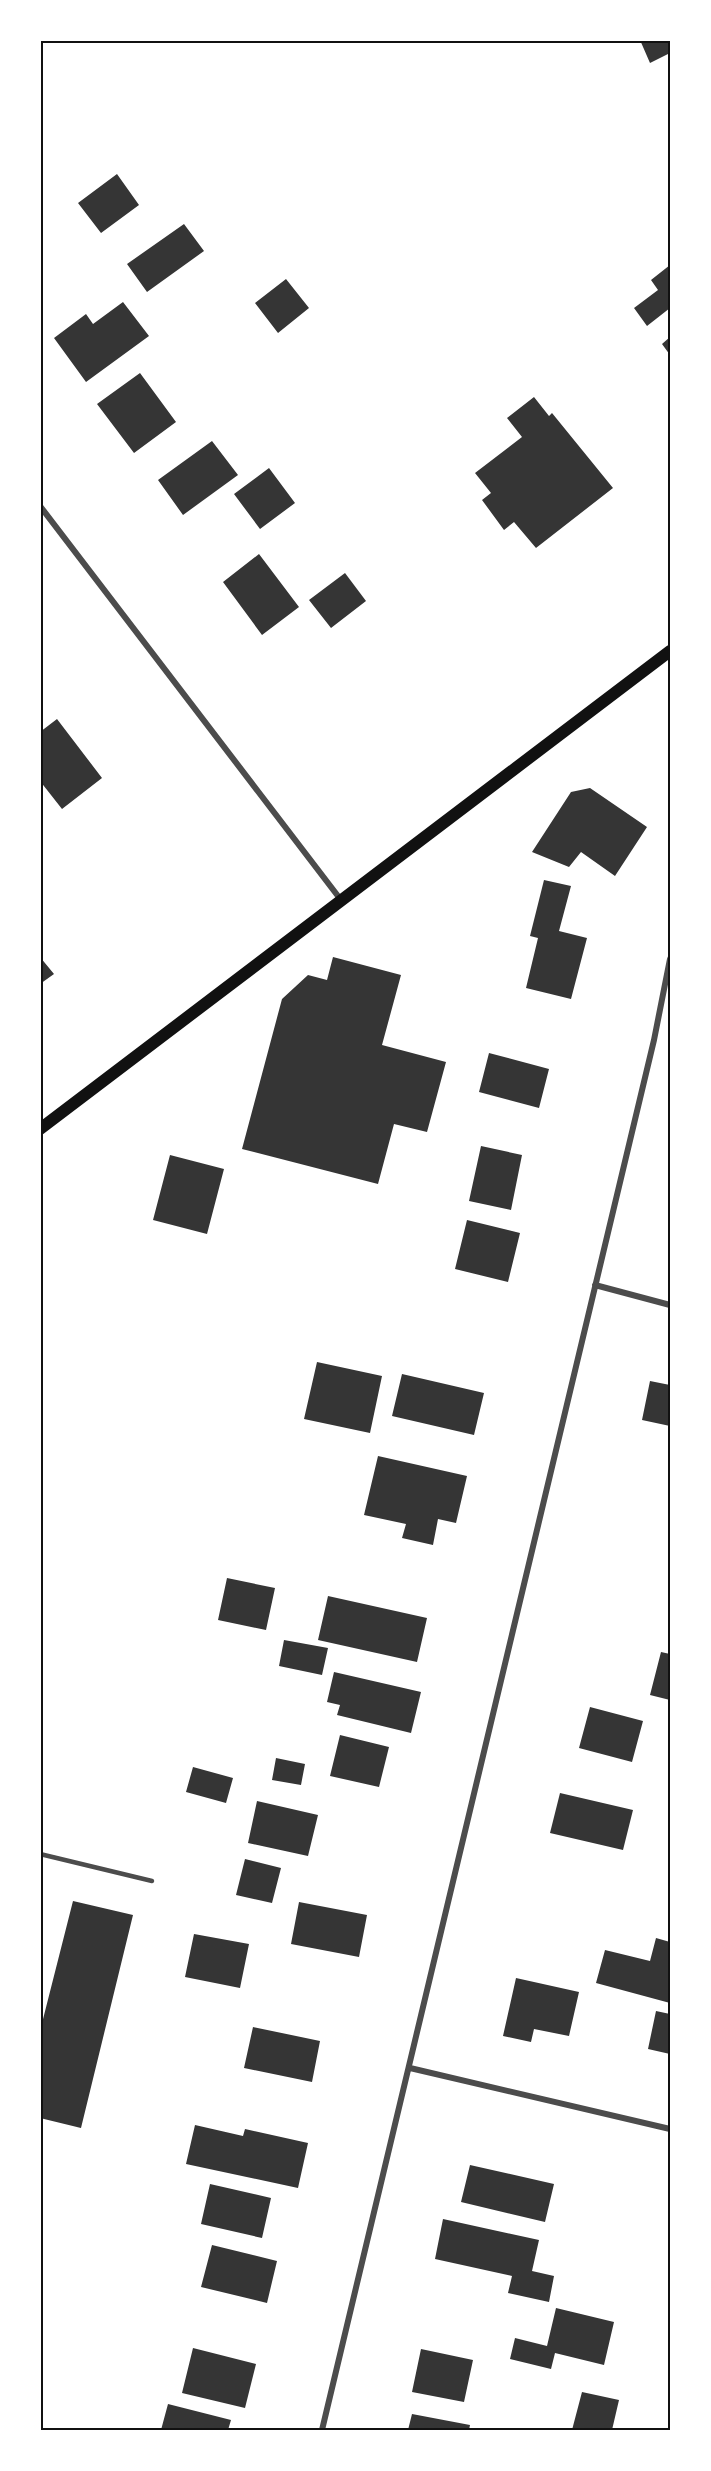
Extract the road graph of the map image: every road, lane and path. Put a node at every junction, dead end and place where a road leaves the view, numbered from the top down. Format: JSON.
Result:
{"nodes":[{"id":1,"x":40,"y":506,"type":"edge"},
{"id":2,"x":670,"y":651,"type":"edge"},
{"id":3,"x":341,"y":900,"type":"junction"},
{"id":4,"x":670,"y":959,"type":"edge"},
{"id":5,"x":40,"y":1129,"type":"edge"},
{"id":6,"x":595,"y":1285,"type":"junction"},
{"id":7,"x":670,"y":1305,"type":"edge"},
{"id":8,"x":40,"y":1854,"type":"edge"},
{"id":9,"x":152,"y":1881,"type":"dead end"},
{"id":10,"x":410,"y":2068,"type":"junction"},
{"id":11,"x":670,"y":2129,"type":"edge"},
{"id":12,"x":322,"y":2430,"type":"edge"}],
"edges":[{"from":1,"to":3,"type":"street"},
{"from":2,"to":3,"type":"main road"},
{"from":3,"to":5,"type":"main road"},
{"from":4,"to":6,"type":"street"},
{"from":6,"to":7,"type":"street"},
{"from":6,"to":10,"type":"street"},
{"from":8,"to":9,"type":"lane"},
{"from":10,"to":11,"type":"street"},
{"from":10,"to":12,"type":"street"}]}
